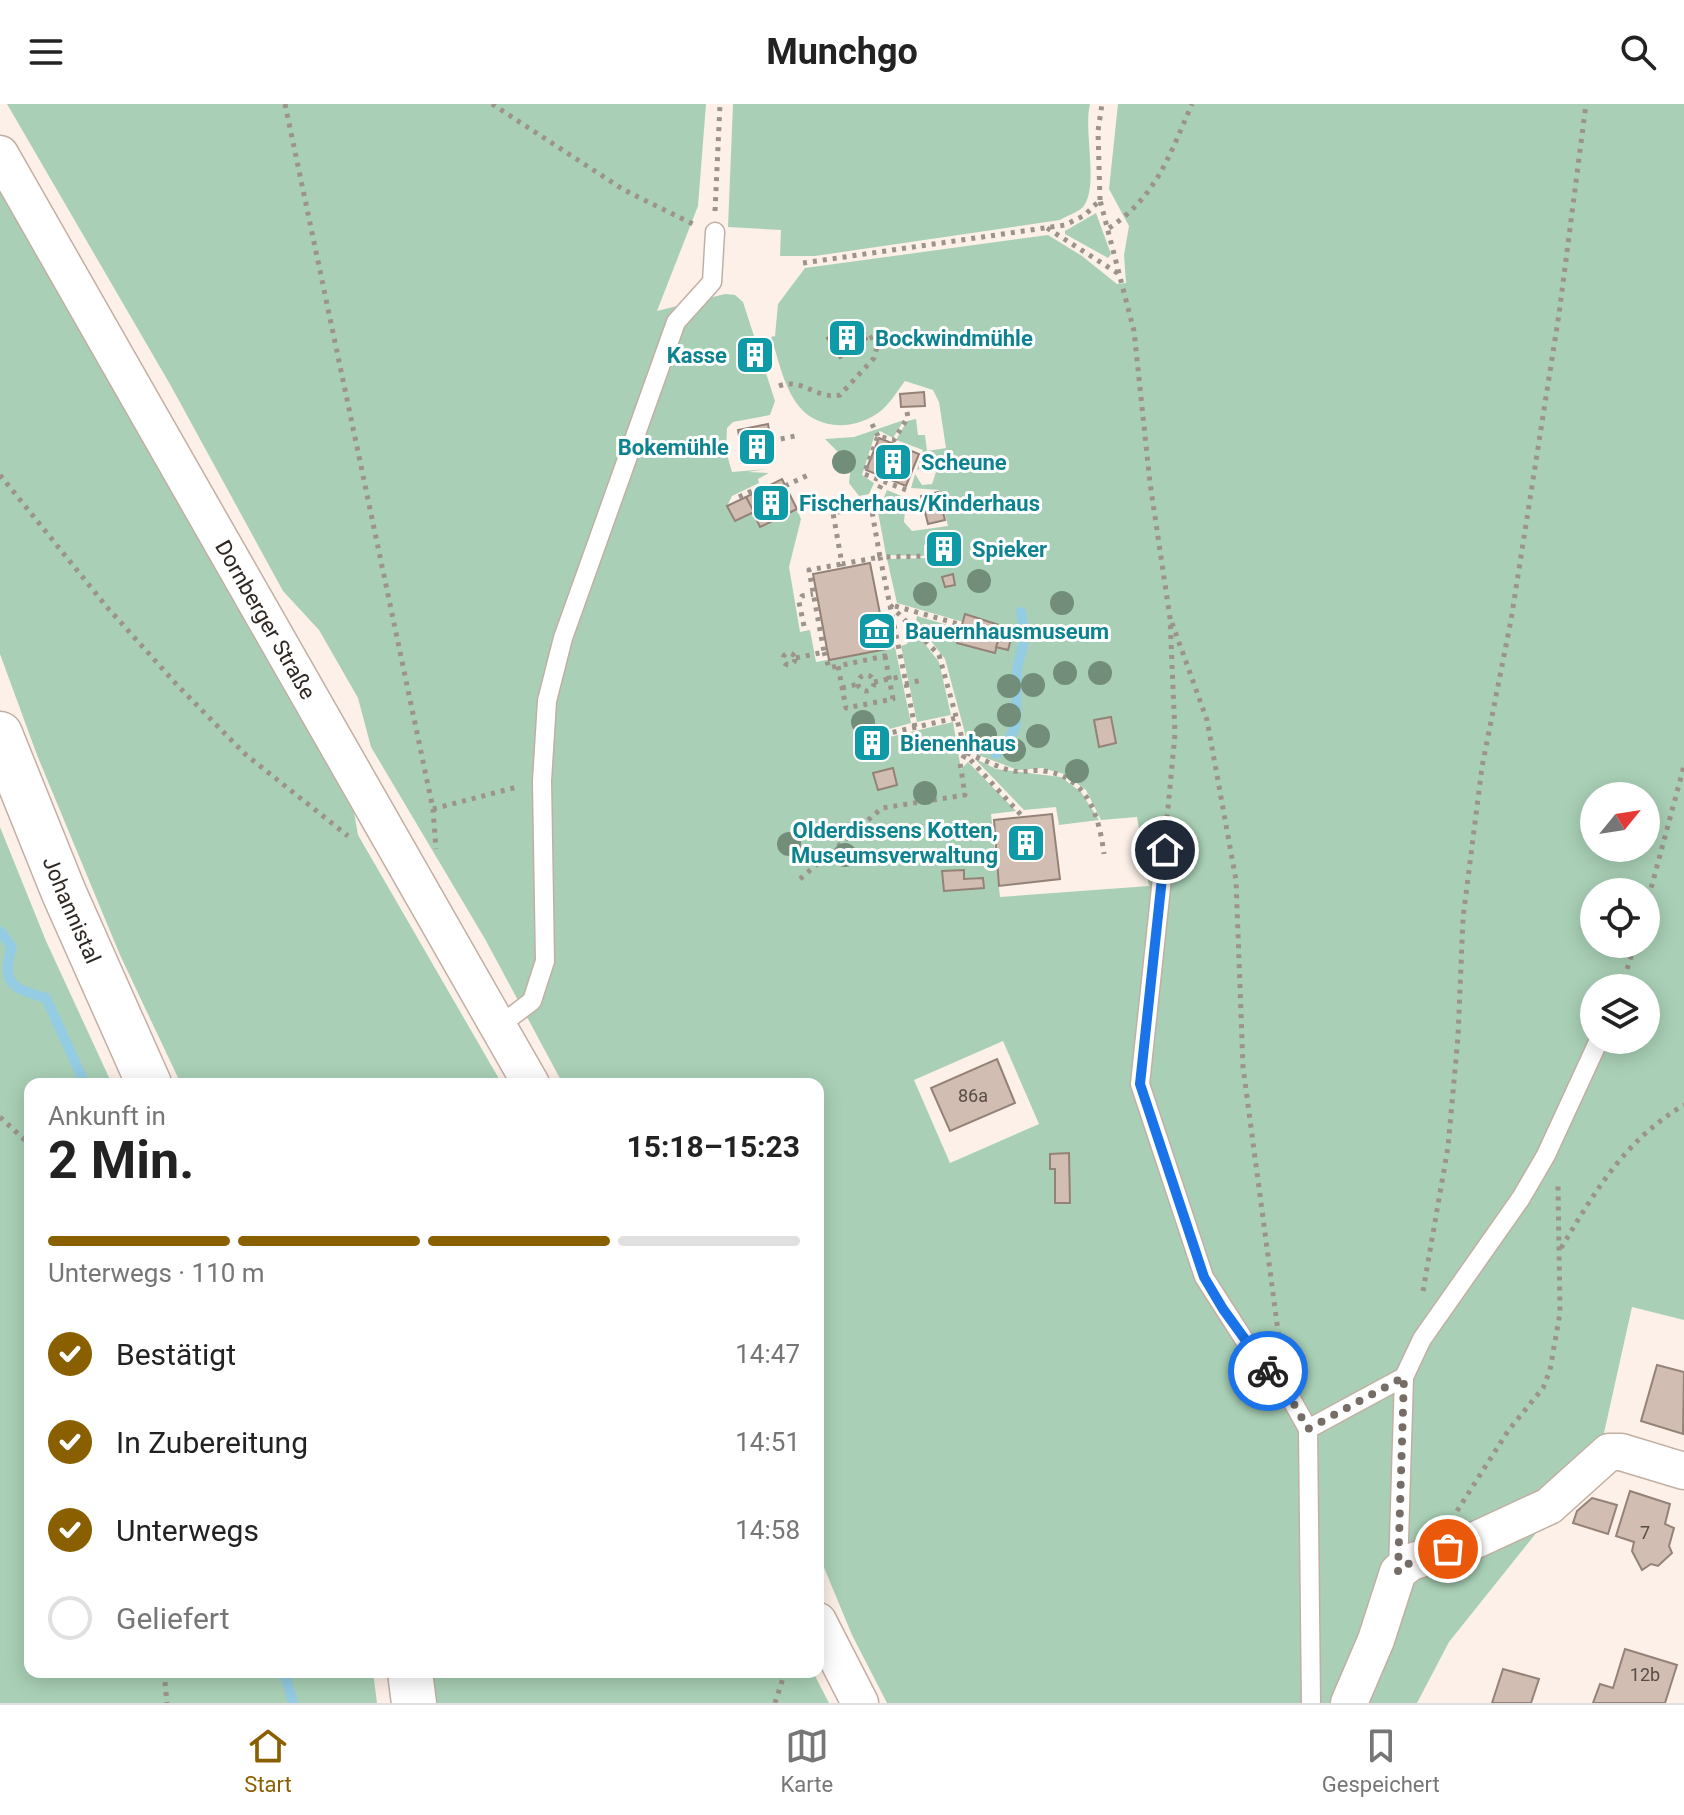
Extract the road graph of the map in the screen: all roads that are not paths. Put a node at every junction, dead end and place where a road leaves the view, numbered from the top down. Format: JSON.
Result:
{"nodes":[{"id":1,"x":0,"y":154,"type":"edge"},
{"id":2,"x":715,"y":232,"type":"road end"},
{"id":3,"x":0,"y":734,"type":"edge"},
{"id":4,"x":1165,"y":850,"type":"road end"},
{"id":5,"x":499,"y":1026,"type":"junction"},
{"id":6,"x":1593,"y":1054,"type":"edge"},
{"id":7,"x":146,"y":1078,"type":"edge"},
{"id":8,"x":528,"y":1078,"type":"edge"},
{"id":9,"x":1404,"y":1377,"type":"junction"},
{"id":10,"x":1308,"y":1429,"type":"junction"},
{"id":11,"x":1684,"y":1471,"type":"edge"},
{"id":12,"x":1398,"y":1572,"type":"junction"},
{"id":13,"x":824,"y":1633,"type":"edge"},
{"id":14,"x":411,"y":1678,"type":"edge"},
{"id":15,"x":414,"y":1703,"type":"edge"},
{"id":16,"x":860,"y":1703,"type":"edge"},
{"id":17,"x":1311,"y":1703,"type":"edge"},
{"id":18,"x":1349,"y":1703,"type":"edge"}],
"edges":[{"from":1,"to":5,"type":"street","name":"Dornberger Straße"},
{"from":2,"to":5,"type":"lane"},
{"from":3,"to":7,"type":"main road","name":"Johannistal"},
{"from":4,"to":10,"type":"lane"},
{"from":5,"to":8,"type":"street","name":"Dornberger Straße"},
{"from":6,"to":9,"type":"lane"},
{"from":9,"to":10,"type":"lane"},
{"from":9,"to":12,"type":"lane"},
{"from":10,"to":17,"type":"lane"},
{"from":11,"to":12,"type":"street"},
{"from":12,"to":18,"type":"street"},
{"from":13,"to":16,"type":"street"},
{"from":14,"to":15,"type":"main road"}]}
